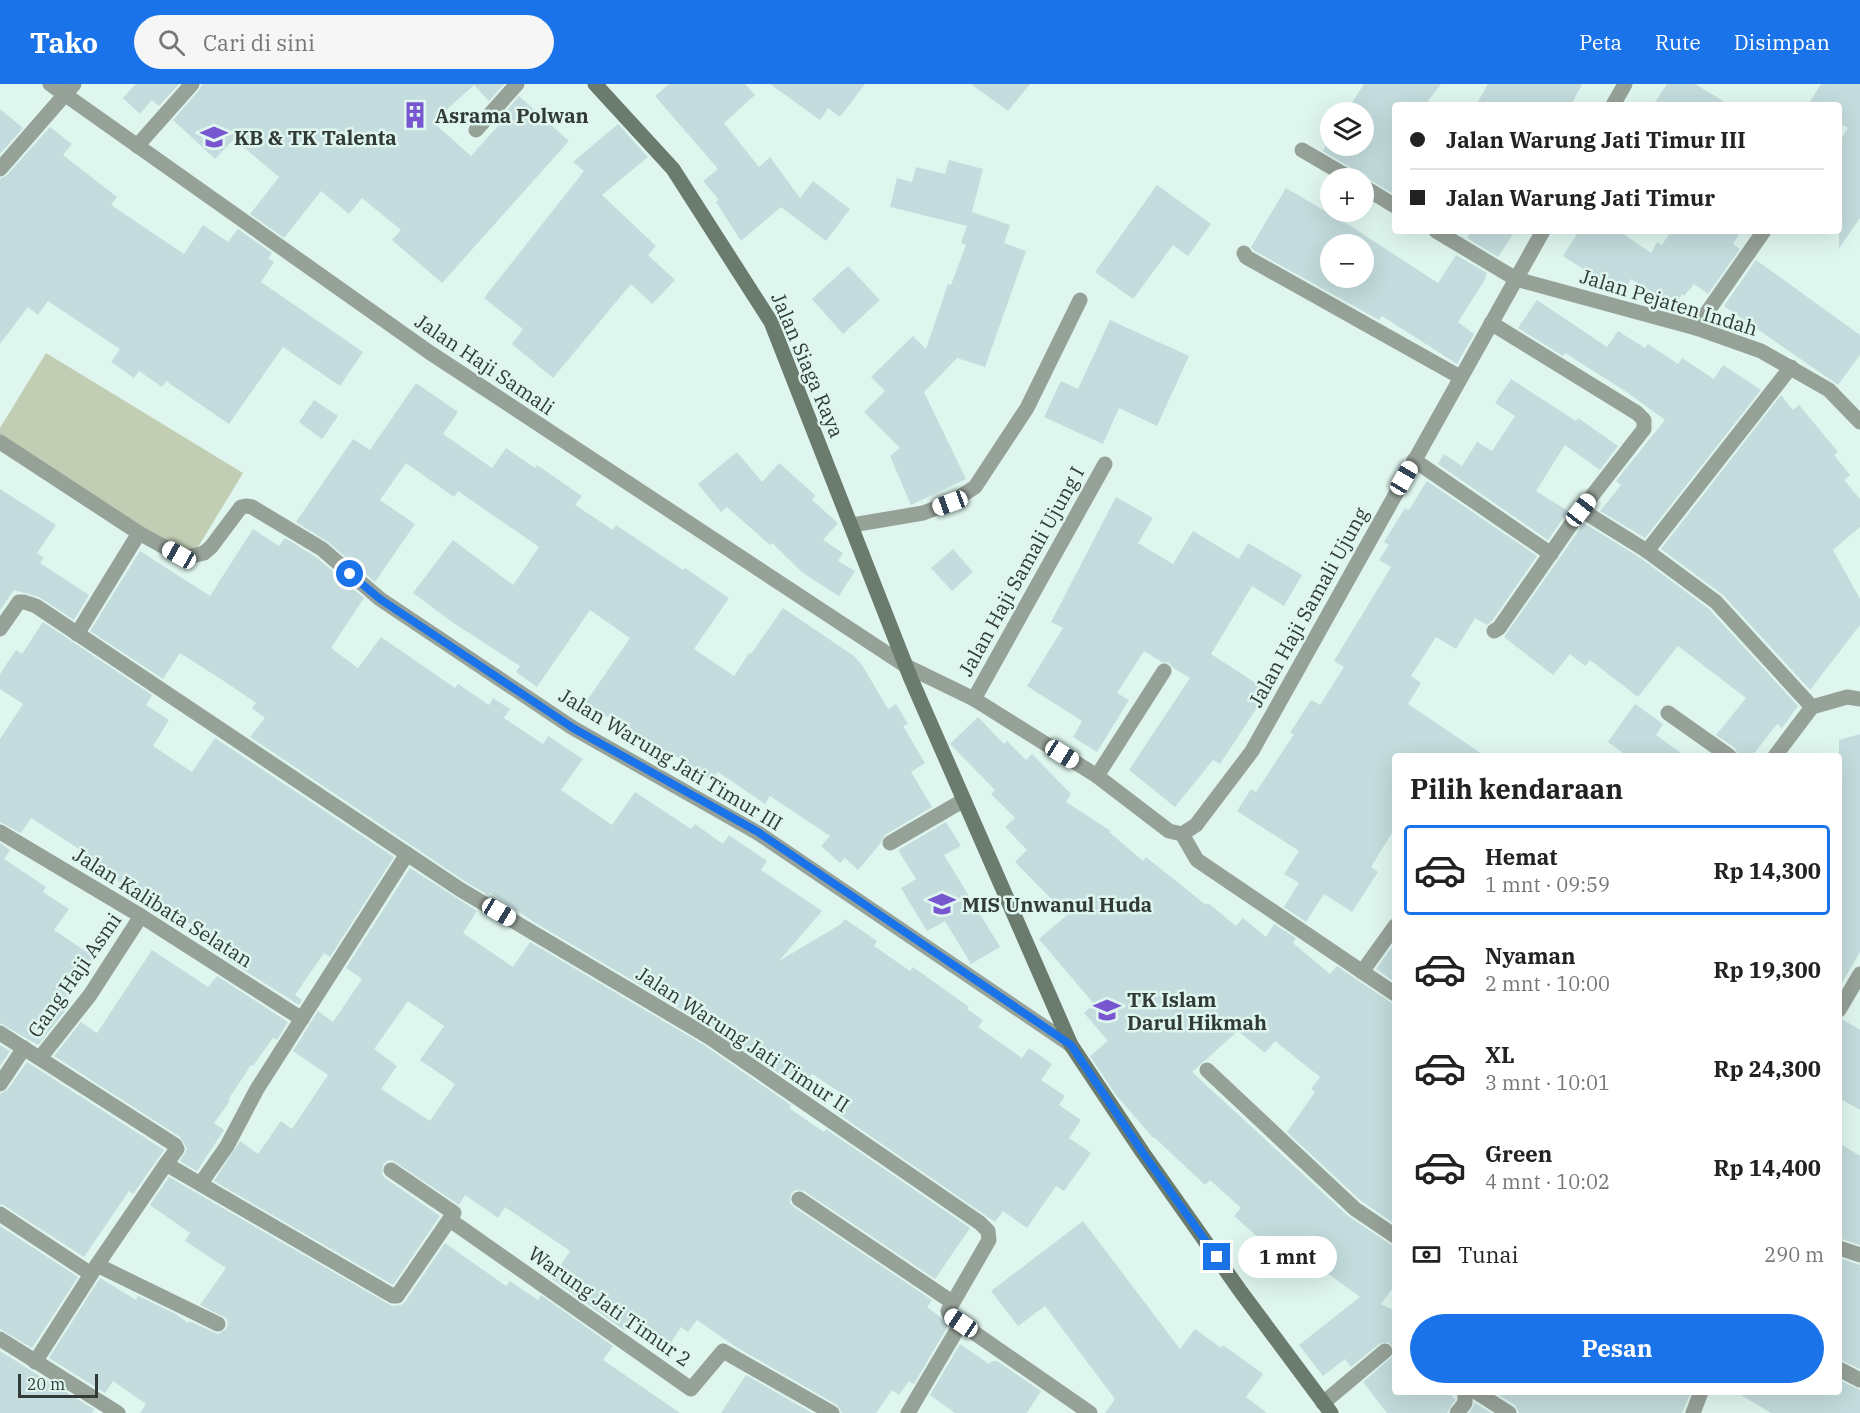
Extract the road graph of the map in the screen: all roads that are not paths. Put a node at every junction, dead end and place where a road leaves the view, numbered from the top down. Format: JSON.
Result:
{"nodes":[{"id":1,"x":50,"y":84,"type":"edge"},
{"id":2,"x":192,"y":84,"type":"edge"},
{"id":3,"x":516,"y":84,"type":"edge"},
{"id":4,"x":595,"y":84,"type":"edge"},
{"id":5,"x":1625,"y":84,"type":"edge"},
{"id":6,"x":69,"y":89,"type":"edge"},
{"id":7,"x":1615,"y":102,"type":"edge"},
{"id":8,"x":476,"y":130,"type":"dead end"},
{"id":9,"x":137,"y":146,"type":"junction"},
{"id":10,"x":1302,"y":150,"type":"dead end"},
{"id":11,"x":1333,"y":168,"type":"edge"},
{"id":12,"x":0,"y":169,"type":"edge"},
{"id":13,"x":1374,"y":193,"type":"edge"},
{"id":14,"x":1392,"y":204,"type":"edge"},
{"id":15,"x":1441,"y":234,"type":"edge"},
{"id":16,"x":1541,"y":234,"type":"edge"},
{"id":17,"x":1762,"y":234,"type":"edge"},
{"id":18,"x":1244,"y":253,"type":"dead end"},
{"id":19,"x":1516,"y":279,"type":"junction"},
{"id":20,"x":1080,"y":300,"type":"dead end"},
{"id":21,"x":1491,"y":323,"type":"junction"},
{"id":22,"x":1696,"y":328,"type":"junction"},
{"id":23,"x":1791,"y":367,"type":"junction"},
{"id":24,"x":1460,"y":377,"type":"junction"},
{"id":25,"x":1859,"y":418,"type":"edge"},
{"id":26,"x":0,"y":442,"type":"edge"},
{"id":27,"x":1414,"y":460,"type":"junction"},
{"id":28,"x":1105,"y":464,"type":"dead end"},
{"id":29,"x":1581,"y":510,"type":"junction"},
{"id":30,"x":852,"y":525,"type":"junction"},
{"id":31,"x":139,"y":533,"type":"junction"},
{"id":32,"x":1647,"y":551,"type":"junction"},
{"id":33,"x":1551,"y":554,"type":"junction"},
{"id":34,"x":0,"y":629,"type":"edge"},
{"id":35,"x":1494,"y":631,"type":"dead end"},
{"id":36,"x":77,"y":634,"type":"junction"},
{"id":37,"x":906,"y":666,"type":"junction"},
{"id":38,"x":1164,"y":671,"type":"dead end"},
{"id":39,"x":1853,"y":698,"type":"edge"},
{"id":40,"x":974,"y":699,"type":"junction"},
{"id":41,"x":1812,"y":707,"type":"junction"},
{"id":42,"x":1668,"y":713,"type":"dead end"},
{"id":43,"x":1725,"y":753,"type":"edge"},
{"id":44,"x":1777,"y":753,"type":"edge"},
{"id":45,"x":1096,"y":776,"type":"junction"},
{"id":46,"x":964,"y":800,"type":"junction"},
{"id":47,"x":0,"y":832,"type":"edge"},
{"id":48,"x":1182,"y":834,"type":"junction"},
{"id":49,"x":890,"y":843,"type":"dead end"},
{"id":50,"x":407,"y":854,"type":"junction"},
{"id":51,"x":141,"y":916,"type":"junction"},
{"id":52,"x":1392,"y":931,"type":"edge"},
{"id":53,"x":1362,"y":972,"type":"junction"},
{"id":54,"x":1860,"y":974,"type":"edge"},
{"id":55,"x":1392,"y":992,"type":"edge"},
{"id":56,"x":1842,"y":1005,"type":"edge"},
{"id":57,"x":302,"y":1019,"type":"junction"},
{"id":58,"x":0,"y":1033,"type":"edge"},
{"id":59,"x":1071,"y":1045,"type":"junction"},
{"id":60,"x":24,"y":1048,"type":"junction"},
{"id":61,"x":40,"y":1058,"type":"junction"},
{"id":62,"x":1207,"y":1070,"type":"dead end"},
{"id":63,"x":0,"y":1084,"type":"edge"},
{"id":64,"x":166,"y":1164,"type":"junction"},
{"id":65,"x":391,"y":1170,"type":"dead end"},
{"id":66,"x":201,"y":1183,"type":"junction"},
{"id":67,"x":799,"y":1198,"type":"dead end"},
{"id":68,"x":0,"y":1214,"type":"edge"},
{"id":69,"x":452,"y":1216,"type":"junction"},
{"id":70,"x":1392,"y":1234,"type":"edge"},
{"id":71,"x":1842,"y":1249,"type":"edge"},
{"id":72,"x":1860,"y":1255,"type":"edge"},
{"id":73,"x":94,"y":1269,"type":"junction"},
{"id":74,"x":952,"y":1302,"type":"junction"},
{"id":75,"x":961,"y":1323,"type":"junction"},
{"id":76,"x":218,"y":1324,"type":"dead end"},
{"id":77,"x":0,"y":1340,"type":"edge"},
{"id":78,"x":1385,"y":1351,"type":"dead end"},
{"id":79,"x":35,"y":1362,"type":"junction"},
{"id":80,"x":1842,"y":1371,"type":"edge"},
{"id":81,"x":1860,"y":1380,"type":"edge"},
{"id":82,"x":1465,"y":1395,"type":"edge"},
{"id":83,"x":1481,"y":1395,"type":"edge"},
{"id":84,"x":1700,"y":1395,"type":"edge"},
{"id":85,"x":1327,"y":1408,"type":"edge"},
{"id":86,"x":118,"y":1413,"type":"edge"},
{"id":87,"x":832,"y":1413,"type":"edge"},
{"id":88,"x":908,"y":1413,"type":"edge"},
{"id":89,"x":1090,"y":1413,"type":"edge"},
{"id":90,"x":1457,"y":1413,"type":"edge"},
{"id":91,"x":1509,"y":1413,"type":"edge"},
{"id":92,"x":1695,"y":1413,"type":"edge"}],
"edges":[{"from":1,"to":6,"type":"street","name":"Jalan Haji Samali"},
{"from":2,"to":9,"type":"street"},
{"from":3,"to":8,"type":"street"},
{"from":4,"to":30,"type":"main road","name":"Jalan Siaga Raya"},
{"from":5,"to":7,"type":"street"},
{"from":6,"to":9,"type":"street","name":"Jalan Haji Samali"},
{"from":6,"to":12,"type":"street"},
{"from":9,"to":37,"type":"street","name":"Jalan Haji Samali"},
{"from":10,"to":11,"type":"street"},
{"from":13,"to":14,"type":"street"},
{"from":15,"to":19,"type":"street","name":"Jalan Pejaten Indah"},
{"from":16,"to":19,"type":"street","name":"Jalan Haji Samali Ujung"},
{"from":17,"to":22,"type":"street"},
{"from":18,"to":24,"type":"street"},
{"from":19,"to":21,"type":"street","name":"Jalan Haji Samali Ujung"},
{"from":19,"to":22,"type":"street","name":"Jalan Pejaten Indah"},
{"from":20,"to":30,"type":"street"},
{"from":21,"to":24,"type":"street","name":"Jalan Haji Samali Ujung"},
{"from":21,"to":29,"type":"street"},
{"from":22,"to":23,"type":"street","name":"Jalan Pejaten Indah"},
{"from":23,"to":25,"type":"street","name":"Jalan Pejaten Indah"},
{"from":23,"to":32,"type":"street"},
{"from":24,"to":27,"type":"street","name":"Jalan Haji Samali Ujung"},
{"from":26,"to":31,"type":"street"},
{"from":27,"to":33,"type":"street"},
{"from":27,"to":48,"type":"street","name":"Jalan Haji Samali Ujung"},
{"from":28,"to":40,"type":"street","name":"Jalan Haji Samali Ujung I"},
{"from":29,"to":32,"type":"street"},
{"from":29,"to":33,"type":"street"},
{"from":30,"to":37,"type":"main road","name":"Jalan Siaga Raya"},
{"from":31,"to":36,"type":"street"},
{"from":31,"to":59,"type":"street","name":"Jalan Warung Jati Timur III"},
{"from":32,"to":41,"type":"street"},
{"from":33,"to":35,"type":"street"},
{"from":34,"to":36,"type":"street"},
{"from":36,"to":50,"type":"street"},
{"from":37,"to":40,"type":"street","name":"Jalan Haji Samali"},
{"from":37,"to":46,"type":"main road","name":"Jalan Siaga Raya"},
{"from":38,"to":45,"type":"street"},
{"from":39,"to":41,"type":"street"},
{"from":40,"to":45,"type":"street","name":"Jalan Haji Samali"},
{"from":41,"to":44,"type":"street"},
{"from":42,"to":43,"type":"street"},
{"from":45,"to":48,"type":"street","name":"Jalan Haji Samali"},
{"from":46,"to":49,"type":"street"},
{"from":46,"to":59,"type":"main road","name":"Jalan Siaga Raya"},
{"from":47,"to":51,"type":"street","name":"Jalan Kalibata Selatan"},
{"from":48,"to":53,"type":"street"},
{"from":50,"to":57,"type":"street"},
{"from":50,"to":74,"type":"street","name":"Jalan Warung Jati Timur II"},
{"from":51,"to":57,"type":"street","name":"Jalan Kalibata Selatan"},
{"from":51,"to":61,"type":"street","name":"Gang Haji Asmi"},
{"from":52,"to":53,"type":"street"},
{"from":53,"to":55,"type":"street"},
{"from":54,"to":56,"type":"street"},
{"from":57,"to":66,"type":"street"},
{"from":58,"to":60,"type":"street"},
{"from":59,"to":85,"type":"main road","name":"Jalan Siaga Raya"},
{"from":60,"to":61,"type":"street"},
{"from":60,"to":63,"type":"street"},
{"from":61,"to":64,"type":"street"},
{"from":62,"to":70,"type":"street"},
{"from":64,"to":66,"type":"street"},
{"from":64,"to":73,"type":"street"},
{"from":65,"to":69,"type":"street","name":"Warung Jati Timur 2"},
{"from":66,"to":69,"type":"street"},
{"from":67,"to":74,"type":"street"},
{"from":68,"to":73,"type":"street"},
{"from":69,"to":87,"type":"street","name":"Warung Jati Timur 2"},
{"from":71,"to":72,"type":"street"},
{"from":73,"to":76,"type":"street"},
{"from":73,"to":79,"type":"street"},
{"from":74,"to":75,"type":"street"},
{"from":75,"to":88,"type":"street"},
{"from":75,"to":89,"type":"street"},
{"from":77,"to":79,"type":"street"},
{"from":78,"to":85,"type":"street"},
{"from":79,"to":86,"type":"street"},
{"from":80,"to":81,"type":"street"},
{"from":82,"to":90,"type":"street"},
{"from":83,"to":91,"type":"street"},
{"from":84,"to":92,"type":"street"}]}
